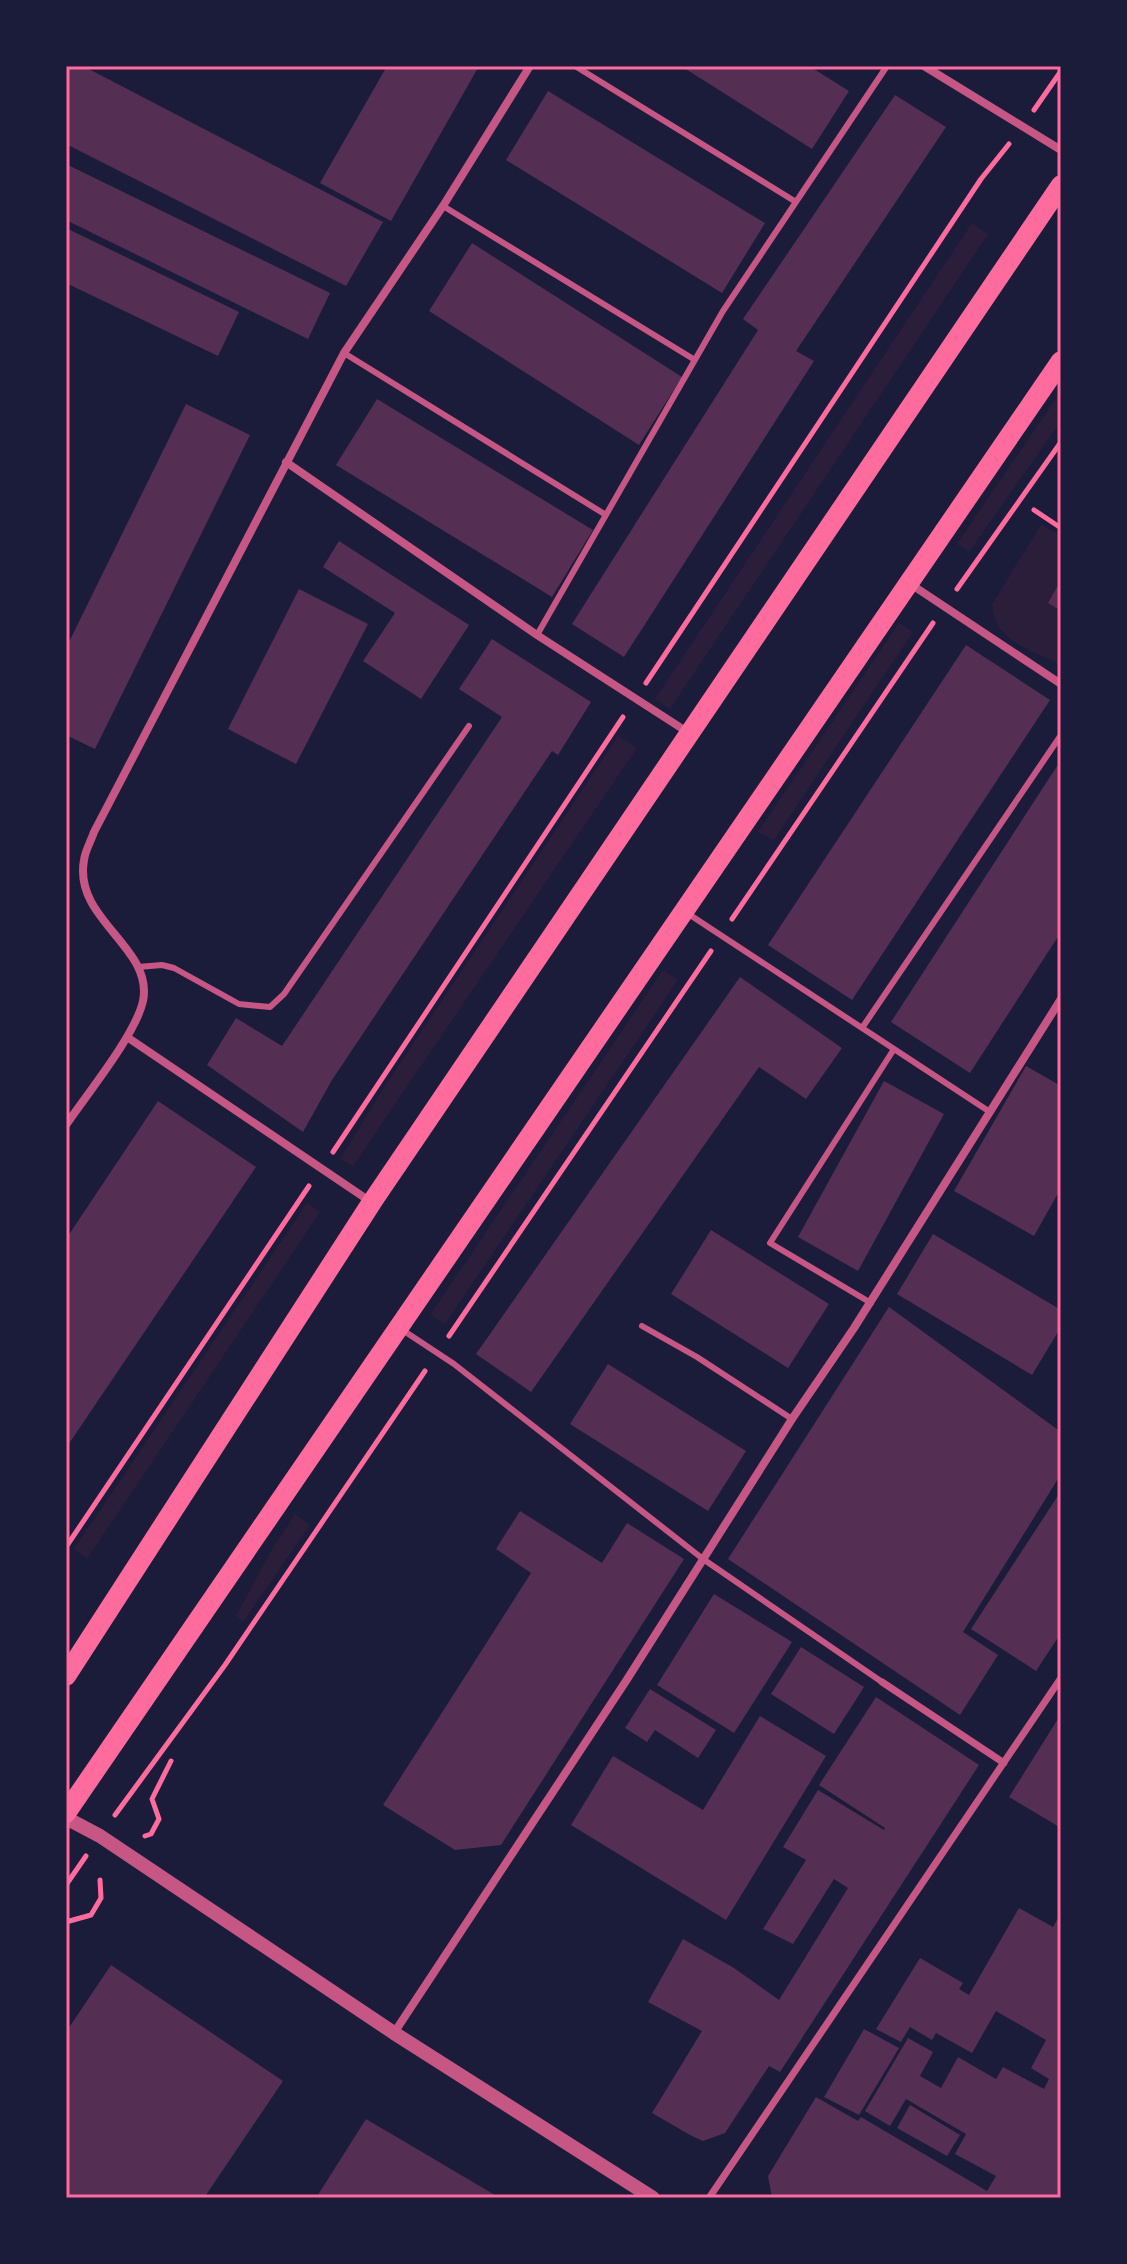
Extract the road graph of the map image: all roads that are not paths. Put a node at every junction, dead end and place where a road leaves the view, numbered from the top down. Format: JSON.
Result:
{"nodes":[{"id":1,"x":530,"y":66,"type":"edge"},
{"id":2,"x":575,"y":66,"type":"edge"},
{"id":3,"x":887,"y":66,"type":"edge"},
{"id":4,"x":924,"y":66,"type":"edge"},
{"id":5,"x":1061,"y":150,"type":"edge"},
{"id":6,"x":1061,"y":185,"type":"edge"},
{"id":7,"x":796,"y":202,"type":"junction"},
{"id":8,"x":443,"y":206,"type":"junction"},
{"id":9,"x":344,"y":353,"type":"junction"},
{"id":10,"x":695,"y":360,"type":"junction"},
{"id":11,"x":1061,"y":361,"type":"edge"},
{"id":12,"x":286,"y":462,"type":"junction"},
{"id":13,"x":606,"y":515,"type":"junction"},
{"id":14,"x":909,"y":583,"type":"junction"},
{"id":15,"x":537,"y":635,"type":"junction"},
{"id":16,"x":1061,"y":684,"type":"edge"},
{"id":17,"x":469,"y":726,"type":"dead end"},
{"id":18,"x":689,"y":733,"type":"junction"},
{"id":19,"x":1061,"y":735,"type":"edge"},
{"id":20,"x":684,"y":911,"type":"junction"},
{"id":21,"x":138,"y":967,"type":"junction"},
{"id":22,"x":1061,"y":999,"type":"edge"},
{"id":23,"x":862,"y":1028,"type":"junction"},
{"id":24,"x":127,"y":1037,"type":"junction"},
{"id":25,"x":894,"y":1049,"type":"junction"},
{"id":26,"x":990,"y":1112,"type":"junction"},
{"id":27,"x":66,"y":1125,"type":"edge"},
{"id":28,"x":372,"y":1202,"type":"junction"},
{"id":29,"x":871,"y":1303,"type":"junction"},
{"id":30,"x":642,"y":1326,"type":"dead end"},
{"id":31,"x":398,"y":1327,"type":"junction"},
{"id":32,"x":792,"y":1419,"type":"junction"},
{"id":33,"x":703,"y":1559,"type":"junction"},
{"id":34,"x":66,"y":1676,"type":"edge"},
{"id":35,"x":1061,"y":1678,"type":"edge"},
{"id":36,"x":882,"y":1682,"type":"joint"},
{"id":37,"x":1004,"y":1763,"type":"junction"},
{"id":38,"x":66,"y":1816,"type":"edge"},
{"id":39,"x":394,"y":2033,"type":"junction"},
{"id":40,"x":653,"y":2198,"type":"edge"},
{"id":41,"x":709,"y":2198,"type":"edge"}],
"edges":[{"from":1,"to":8,"type":"street"},
{"from":2,"to":7,"type":"lane"},
{"from":3,"to":7,"type":"lane"},
{"from":4,"to":5,"type":"street"},
{"from":6,"to":18,"type":"main road"},
{"from":7,"to":10,"type":"lane"},
{"from":8,"to":9,"type":"street"},
{"from":8,"to":10,"type":"lane"},
{"from":9,"to":12,"type":"street"},
{"from":9,"to":13,"type":"lane"},
{"from":10,"to":13,"type":"lane"},
{"from":11,"to":14,"type":"main road"},
{"from":12,"to":15,"type":"street"},
{"from":12,"to":21,"type":"street"},
{"from":13,"to":15,"type":"lane"},
{"from":14,"to":16,"type":"street"},
{"from":14,"to":20,"type":"main road"},
{"from":15,"to":18,"type":"street"},
{"from":17,"to":21,"type":"lane"},
{"from":18,"to":28,"type":"main road"},
{"from":19,"to":23,"type":"lane"},
{"from":20,"to":23,"type":"lane"},
{"from":20,"to":31,"type":"main road"},
{"from":21,"to":24,"type":"street"},
{"from":22,"to":26,"type":"street"},
{"from":23,"to":25,"type":"lane"},
{"from":24,"to":27,"type":"street"},
{"from":24,"to":28,"type":"street"},
{"from":25,"to":26,"type":"lane"},
{"from":25,"to":29,"type":"lane"},
{"from":26,"to":29,"type":"street"},
{"from":28,"to":34,"type":"main road"},
{"from":29,"to":32,"type":"street"},
{"from":30,"to":32,"type":"lane"},
{"from":31,"to":33,"type":"lane"},
{"from":31,"to":38,"type":"main road"},
{"from":32,"to":33,"type":"street"},
{"from":33,"to":36,"type":"lane"},
{"from":33,"to":39,"type":"street"},
{"from":35,"to":37,"type":"street"},
{"from":36,"to":37,"type":"street"},
{"from":37,"to":41,"type":"street"},
{"from":38,"to":39,"type":"street"},
{"from":39,"to":40,"type":"street"}]}
